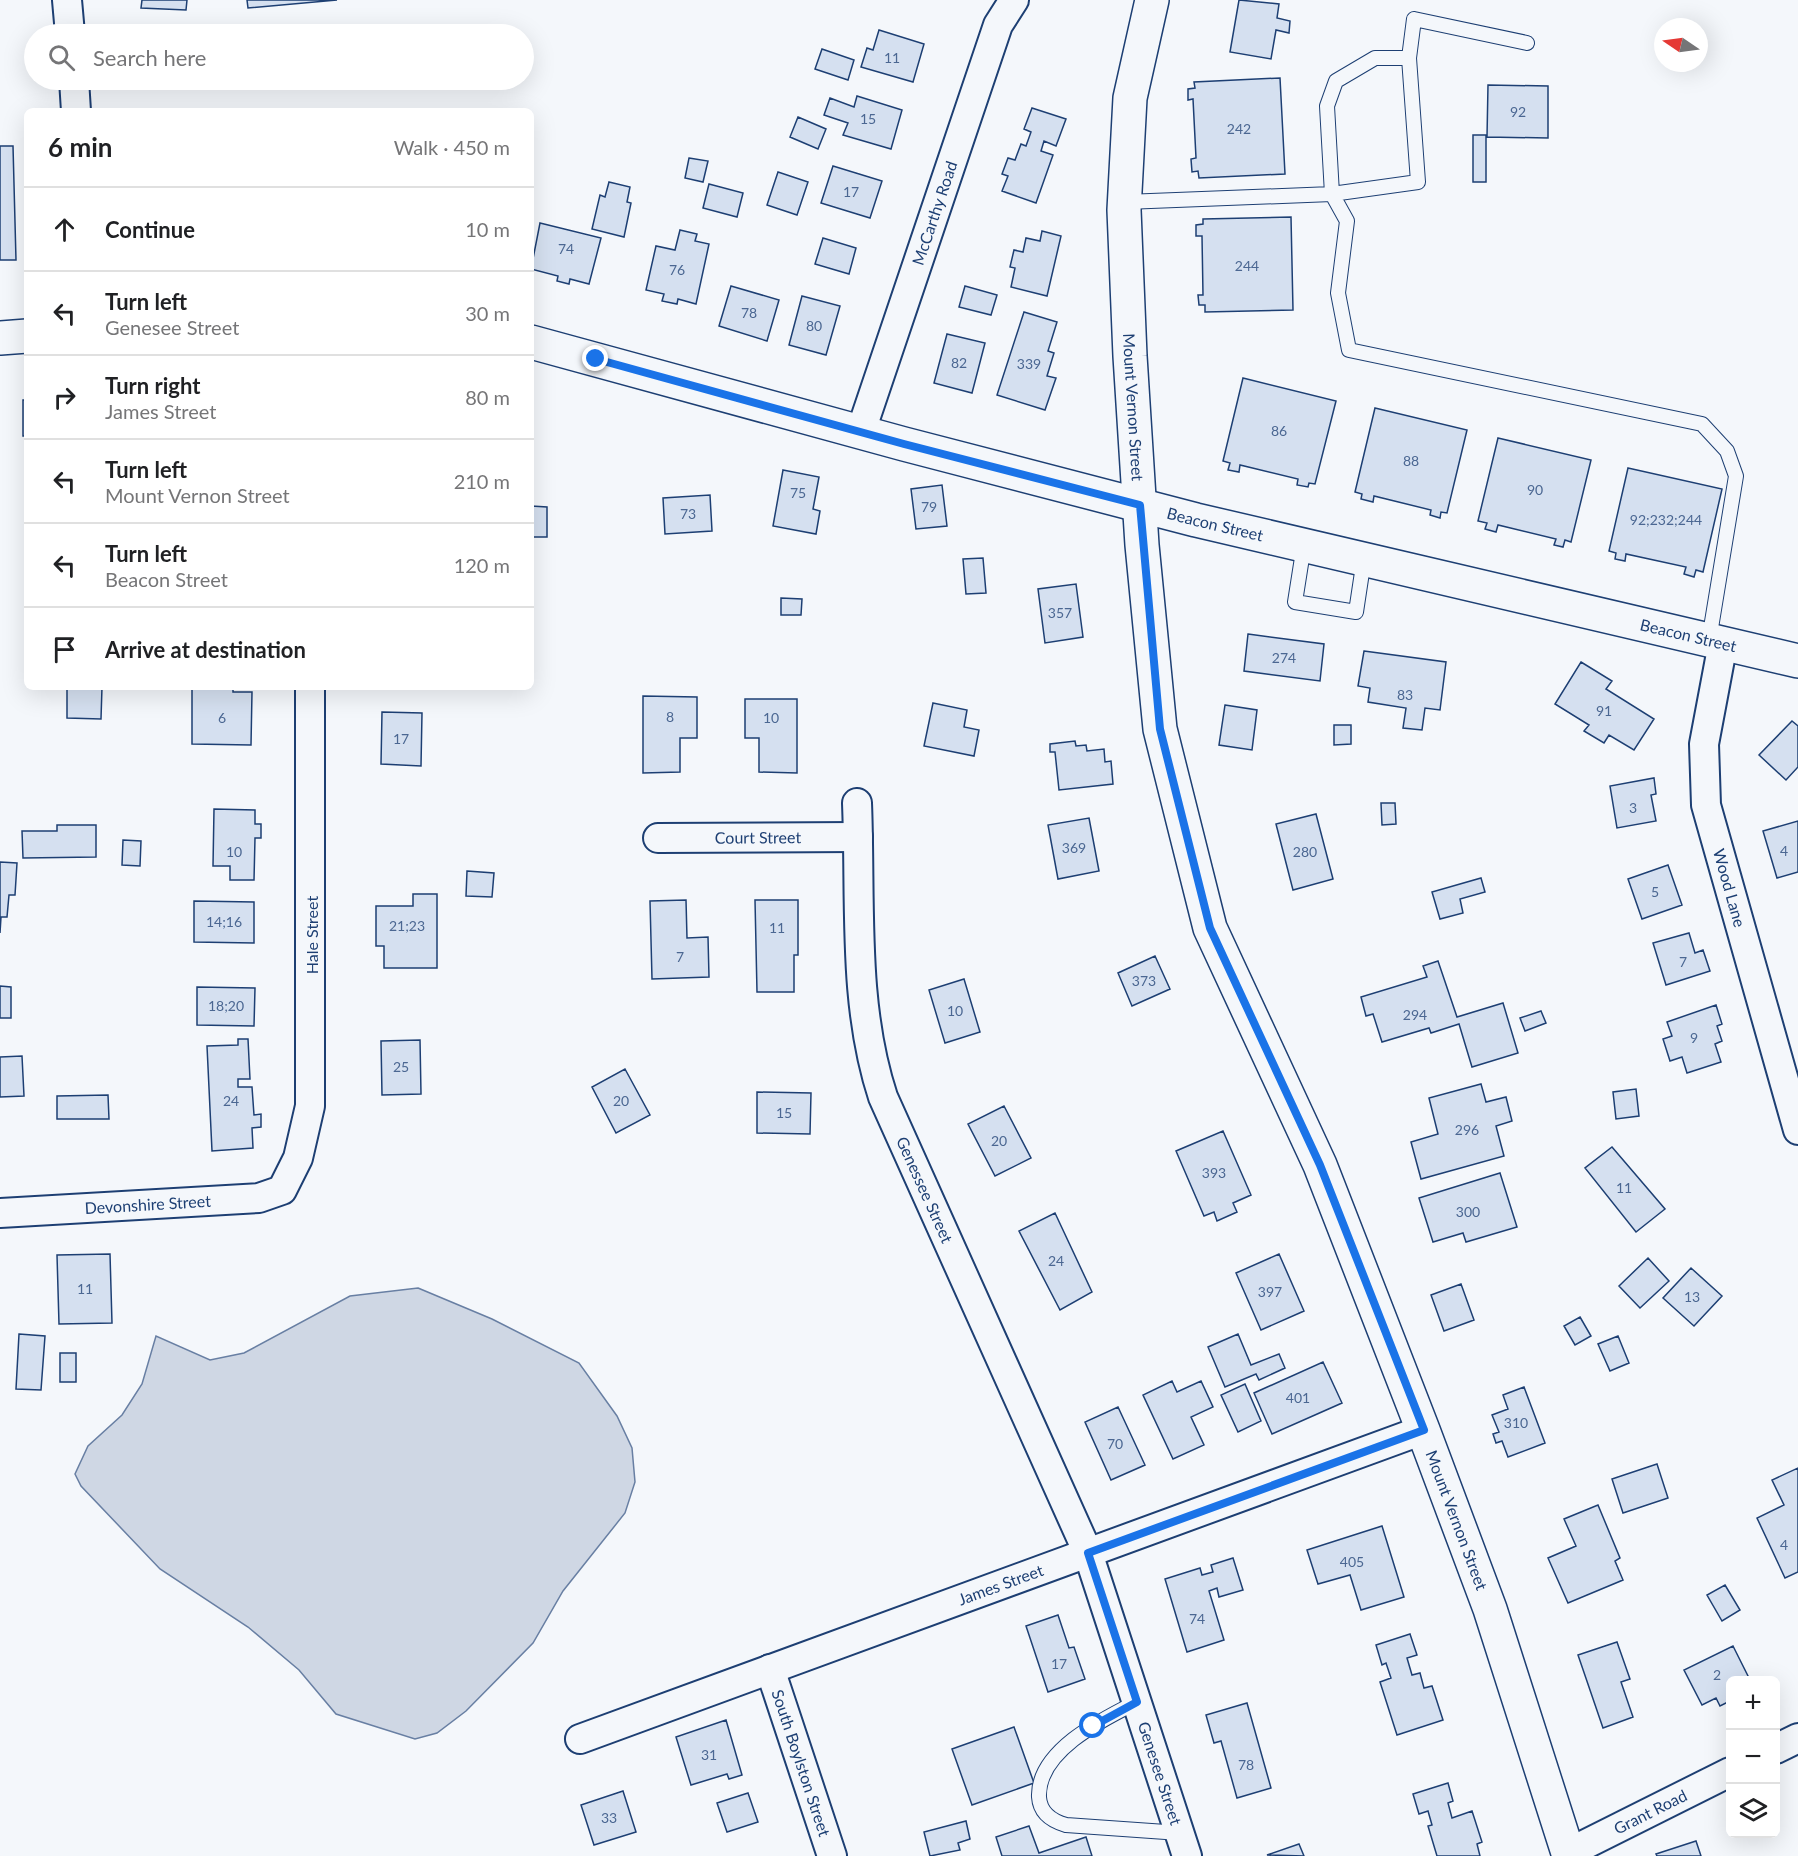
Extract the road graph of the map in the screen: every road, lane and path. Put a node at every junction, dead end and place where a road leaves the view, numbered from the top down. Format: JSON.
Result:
{"nodes":[{"id":1,"x":67,"y":0,"type":"edge"},
{"id":2,"x":1014,"y":0,"type":"edge"},
{"id":3,"x":1152,"y":0,"type":"edge"},
{"id":4,"x":69,"y":24,"type":"edge"},
{"id":5,"x":1527,"y":43,"type":"dead end"},
{"id":6,"x":1408,"y":58,"type":"junction"},
{"id":7,"x":75,"y":90,"type":"edge"},
{"id":8,"x":76,"y":108,"type":"edge"},
{"id":9,"x":1332,"y":194,"type":"junction"},
{"id":10,"x":1125,"y":202,"type":"junction"},
{"id":11,"x":24,"y":336,"type":"edge"},
{"id":12,"x":0,"y":338,"type":"edge"},
{"id":13,"x":534,"y":343,"type":"edge"},
{"id":14,"x":861,"y":431,"type":"junction"},
{"id":15,"x":1140,"y":505,"type":"junction"},
{"id":16,"x":1304,"y":545,"type":"junction"},
{"id":17,"x":1364,"y":559,"type":"junction"},
{"id":18,"x":1716,"y":642,"type":"junction"},
{"id":19,"x":1798,"y":661,"type":"edge"},
{"id":20,"x":310,"y":690,"type":"edge"},
{"id":21,"x":857,"y":803,"type":"dead end"},
{"id":22,"x":858,"y":837,"type":"junction"},
{"id":23,"x":658,"y":838,"type":"dead end"},
{"id":24,"x":1798,"y":1130,"type":"edge"},
{"id":25,"x":288,"y":1179,"type":"joint"},
{"id":26,"x":0,"y":1213,"type":"edge"},
{"id":27,"x":1424,"y":1430,"type":"junction"},
{"id":28,"x":1088,"y":1553,"type":"junction"},
{"id":29,"x":770,"y":1669,"type":"junction"},
{"id":30,"x":1137,"y":1702,"type":"junction"},
{"id":31,"x":1798,"y":1738,"type":"edge"},
{"id":32,"x":580,"y":1739,"type":"dead end"},
{"id":33,"x":1780,"y":1747,"type":"edge"},
{"id":34,"x":1726,"y":1775,"type":"edge"},
{"id":35,"x":1184,"y":1844,"type":"edge"},
{"id":36,"x":1568,"y":1855,"type":"edge"},
{"id":37,"x":832,"y":1856,"type":"edge"}],
"edges":[{"from":1,"to":4,"type":"street"},
{"from":2,"to":14,"type":"street","name":"McCarthy Road"},
{"from":3,"to":10,"type":"main road","name":"Mount Vernon Street"},
{"from":5,"to":6,"type":"lane"},
{"from":6,"to":9,"type":"lane"},
{"from":6,"to":9,"type":"lane"},
{"from":7,"to":8,"type":"street"},
{"from":9,"to":10,"type":"lane"},
{"from":9,"to":18,"type":"lane"},
{"from":10,"to":15,"type":"main road","name":"Mount Vernon Street"},
{"from":11,"to":12,"type":"main road"},
{"from":13,"to":14,"type":"main road","name":"Beacon Street"},
{"from":14,"to":15,"type":"main road","name":"Beacon Street"},
{"from":15,"to":16,"type":"main road","name":"Beacon Street"},
{"from":15,"to":27,"type":"main road","name":"Mount Vernon Street"},
{"from":16,"to":17,"type":"main road","name":"Beacon Street"},
{"from":16,"to":17,"type":"lane"},
{"from":17,"to":18,"type":"main road","name":"Beacon Street"},
{"from":18,"to":19,"type":"main road","name":"Beacon Street"},
{"from":18,"to":24,"type":"street","name":"Wood Lane"},
{"from":20,"to":25,"type":"street","name":"Hale Street"},
{"from":21,"to":22,"type":"street","name":"Genessee Street"},
{"from":22,"to":23,"type":"street","name":"Court Street"},
{"from":22,"to":28,"type":"street","name":"Genessee Street"},
{"from":25,"to":26,"type":"street","name":"Devonshire Street"},
{"from":27,"to":28,"type":"street","name":"James Street"},
{"from":27,"to":36,"type":"main road","name":"Mount Vernon Street"},
{"from":28,"to":29,"type":"street","name":"James Street"},
{"from":28,"to":30,"type":"street","name":"Genesee Street"},
{"from":29,"to":32,"type":"street","name":"James Street"},
{"from":29,"to":37,"type":"street","name":"South Boylston Street"},
{"from":30,"to":35,"type":"street","name":"Genesee Street"},
{"from":30,"to":35,"type":"lane"},
{"from":31,"to":33,"type":"street"},
{"from":34,"to":36,"type":"street","name":"Grant Road"}]}
